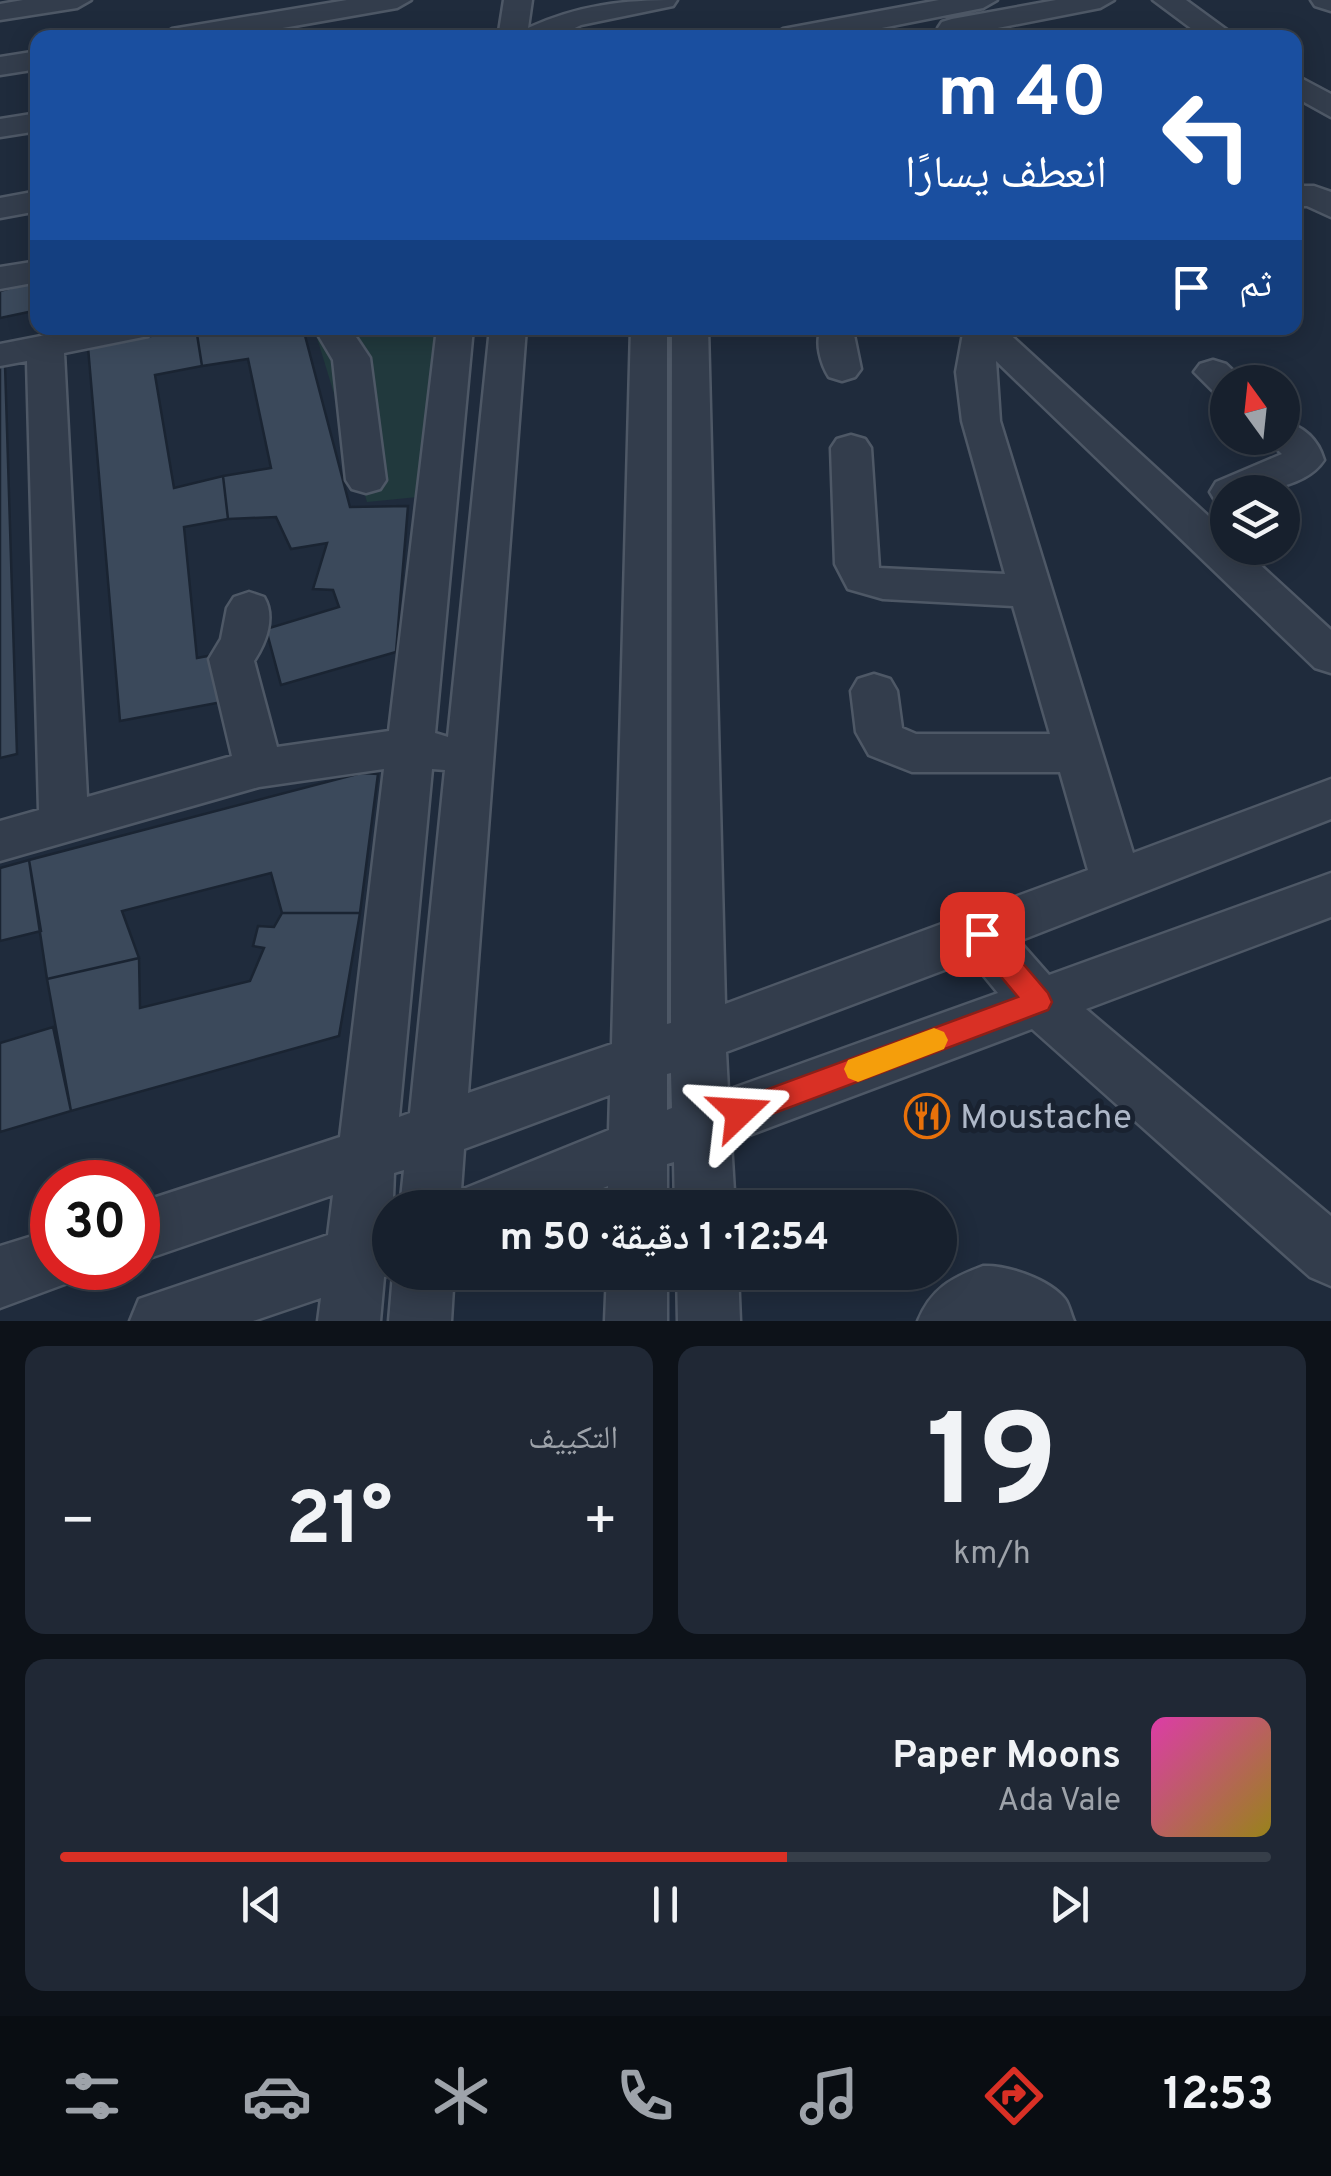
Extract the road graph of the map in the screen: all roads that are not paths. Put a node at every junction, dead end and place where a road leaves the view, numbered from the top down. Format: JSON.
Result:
{"nodes":[{"id":1,"x":77,"y":0,"type":"edge"},
{"id":2,"x":219,"y":0,"type":"edge"},
{"id":3,"x":518,"y":0,"type":"edge"},
{"id":4,"x":664,"y":0,"type":"edge"},
{"id":5,"x":983,"y":0,"type":"edge"},
{"id":6,"x":1100,"y":0,"type":"edge"},
{"id":7,"x":1167,"y":0,"type":"edge"},
{"id":8,"x":386,"y":2,"type":"edge"},
{"id":9,"x":0,"y":12,"type":"edge"},
{"id":10,"x":231,"y":28,"type":"junction"},
{"id":11,"x":219,"y":30,"type":"edge"},
{"id":12,"x":391,"y":30,"type":"edge"},
{"id":13,"x":513,"y":30,"type":"edge"},
{"id":14,"x":547,"y":30,"type":"edge"},
{"id":15,"x":825,"y":30,"type":"edge"},
{"id":16,"x":943,"y":30,"type":"edge"},
{"id":17,"x":1212,"y":30,"type":"edge"},
{"id":18,"x":30,"y":61,"type":"edge"},
{"id":19,"x":0,"y":66,"type":"edge"},
{"id":20,"x":1302,"y":89,"type":"edge"},
{"id":21,"x":1331,"y":109,"type":"edge"},
{"id":22,"x":1302,"y":117,"type":"edge"},
{"id":23,"x":30,"y":123,"type":"edge"},
{"id":24,"x":0,"y":128,"type":"edge"},
{"id":25,"x":30,"y":178,"type":"edge"},
{"id":26,"x":0,"y":184,"type":"edge"},
{"id":27,"x":1302,"y":196,"type":"edge"},
{"id":28,"x":30,"y":202,"type":"edge"},
{"id":29,"x":1331,"y":207,"type":"edge"},
{"id":30,"x":0,"y":208,"type":"edge"},
{"id":31,"x":30,"y":272,"type":"edge"},
{"id":32,"x":0,"y":278,"type":"edge"},
{"id":33,"x":102,"y":335,"type":"edge"},
{"id":34,"x":334,"y":335,"type":"edge"},
{"id":35,"x":454,"y":335,"type":"edge"},
{"id":36,"x":507,"y":335,"type":"edge"},
{"id":37,"x":650,"y":335,"type":"edge"},
{"id":38,"x":690,"y":335,"type":"edge"},
{"id":39,"x":836,"y":335,"type":"edge"},
{"id":40,"x":981,"y":335,"type":"edge"},
{"id":41,"x":989,"y":335,"type":"edge"},
{"id":42,"x":45,"y":347,"type":"junction"},
{"id":43,"x":0,"y":355,"type":"edge"},
{"id":44,"x":842,"y":369,"type":"dead end"},
{"id":45,"x":851,"y":448,"type":"dead end"},
{"id":46,"x":1300,"y":448,"type":"edge"},
{"id":47,"x":1270,"y":475,"type":"edge"},
{"id":48,"x":366,"y":480,"type":"dead end"},
{"id":49,"x":1210,"y":501,"type":"edge"},
{"id":50,"x":1180,"y":514,"type":"junction"},
{"id":51,"x":1031,"y":591,"type":"junction"},
{"id":52,"x":249,"y":608,"type":"dead end"},
{"id":53,"x":1331,"y":656,"type":"edge"},
{"id":54,"x":874,"y":691,"type":"dead end"},
{"id":55,"x":412,"y":746,"type":"junction"},
{"id":56,"x":1078,"y":753,"type":"junction"},
{"id":57,"x":470,"y":760,"type":"junction"},
{"id":58,"x":259,"y":768,"type":"junction"},
{"id":59,"x":1331,"y":798,"type":"edge"},
{"id":60,"x":64,"y":825,"type":"junction"},
{"id":61,"x":0,"y":841,"type":"edge"},
{"id":62,"x":1116,"y":882,"type":"junction"},
{"id":63,"x":1331,"y":895,"type":"edge"},
{"id":64,"x":982,"y":934,"type":"junction"},
{"id":65,"x":1039,"y":1002,"type":"junction"},
{"id":66,"x":698,"y":1040,"type":"junction"},
{"id":67,"x":641,"y":1060,"type":"junction"},
{"id":68,"x":702,"y":1126,"type":"junction"},
{"id":69,"x":436,"y":1134,"type":"junction"},
{"id":70,"x":638,"y":1146,"type":"junction"},
{"id":71,"x":365,"y":1158,"type":"junction"},
{"id":72,"x":431,"y":1190,"type":"edge"},
{"id":73,"x":529,"y":1190,"type":"edge"},
{"id":74,"x":638,"y":1190,"type":"edge"},
{"id":75,"x":704,"y":1190,"type":"edge"},
{"id":76,"x":160,"y":1225,"type":"edge"},
{"id":77,"x":372,"y":1239,"type":"edge"},
{"id":78,"x":372,"y":1251,"type":"edge"},
{"id":79,"x":372,"y":1254,"type":"edge"},
{"id":80,"x":1331,"y":1256,"type":"edge"},
{"id":81,"x":30,"y":1267,"type":"edge"},
{"id":82,"x":0,"y":1277,"type":"edge"},
{"id":83,"x":423,"y":1290,"type":"edge"},
{"id":84,"x":637,"y":1290,"type":"edge"},
{"id":85,"x":708,"y":1290,"type":"edge"},
{"id":86,"x":161,"y":1321,"type":"edge"},
{"id":87,"x":349,"y":1321,"type":"edge"},
{"id":88,"x":420,"y":1321,"type":"edge"},
{"id":89,"x":636,"y":1321,"type":"edge"},
{"id":90,"x":709,"y":1321,"type":"edge"},
{"id":91,"x":949,"y":1321,"type":"edge"},
{"id":92,"x":1043,"y":1321,"type":"edge"}],
"edges":[{"from":1,"to":9,"type":"street"},
{"from":2,"to":10,"type":"street"},
{"from":3,"to":13,"type":"street"},
{"from":4,"to":14,"type":"street"},
{"from":5,"to":15,"type":"street"},
{"from":6,"to":16,"type":"street"},
{"from":7,"to":17,"type":"street"},
{"from":8,"to":10,"type":"street"},
{"from":8,"to":12,"type":"street"},
{"from":10,"to":11,"type":"street"},
{"from":18,"to":19,"type":"street"},
{"from":20,"to":21,"type":"street"},
{"from":21,"to":22,"type":"street"},
{"from":23,"to":24,"type":"street"},
{"from":25,"to":26,"type":"street"},
{"from":27,"to":29,"type":"street"},
{"from":28,"to":30,"type":"street"},
{"from":31,"to":32,"type":"street"},
{"from":33,"to":42,"type":"street"},
{"from":34,"to":48,"type":"street"},
{"from":35,"to":55,"type":"street"},
{"from":36,"to":57,"type":"street"},
{"from":37,"to":67,"type":"street"},
{"from":38,"to":66,"type":"street"},
{"from":39,"to":44,"type":"street"},
{"from":40,"to":51,"type":"street"},
{"from":41,"to":50,"type":"street"},
{"from":42,"to":43,"type":"street"},
{"from":42,"to":60,"type":"street"},
{"from":45,"to":51,"type":"street"},
{"from":46,"to":47,"type":"street"},
{"from":49,"to":50,"type":"street"},
{"from":50,"to":53,"type":"street"},
{"from":51,"to":56,"type":"street"},
{"from":52,"to":58,"type":"street"},
{"from":54,"to":56,"type":"street"},
{"from":55,"to":57,"type":"street"},
{"from":55,"to":58,"type":"street"},
{"from":55,"to":71,"type":"street"},
{"from":56,"to":62,"type":"street"},
{"from":57,"to":69,"type":"street"},
{"from":58,"to":60,"type":"street"},
{"from":59,"to":62,"type":"street"},
{"from":60,"to":61,"type":"street"},
{"from":62,"to":64,"type":"street"},
{"from":63,"to":65,"type":"street"},
{"from":64,"to":65,"type":"street"},
{"from":64,"to":66,"type":"street"},
{"from":65,"to":68,"type":"street"},
{"from":65,"to":80,"type":"street"},
{"from":66,"to":67,"type":"street"},
{"from":66,"to":68,"type":"street"},
{"from":67,"to":69,"type":"street"},
{"from":67,"to":70,"type":"street"},
{"from":68,"to":70,"type":"street"},
{"from":68,"to":75,"type":"street"},
{"from":69,"to":71,"type":"street"},
{"from":69,"to":72,"type":"street"},
{"from":70,"to":73,"type":"street"},
{"from":70,"to":74,"type":"street"},
{"from":71,"to":76,"type":"street"},
{"from":71,"to":77,"type":"street"},
{"from":78,"to":86,"type":"street"},
{"from":79,"to":87,"type":"street"},
{"from":81,"to":82,"type":"street"},
{"from":83,"to":88,"type":"street"},
{"from":84,"to":89,"type":"street"},
{"from":85,"to":90,"type":"street"},
{"from":91,"to":92,"type":"street"}]}
